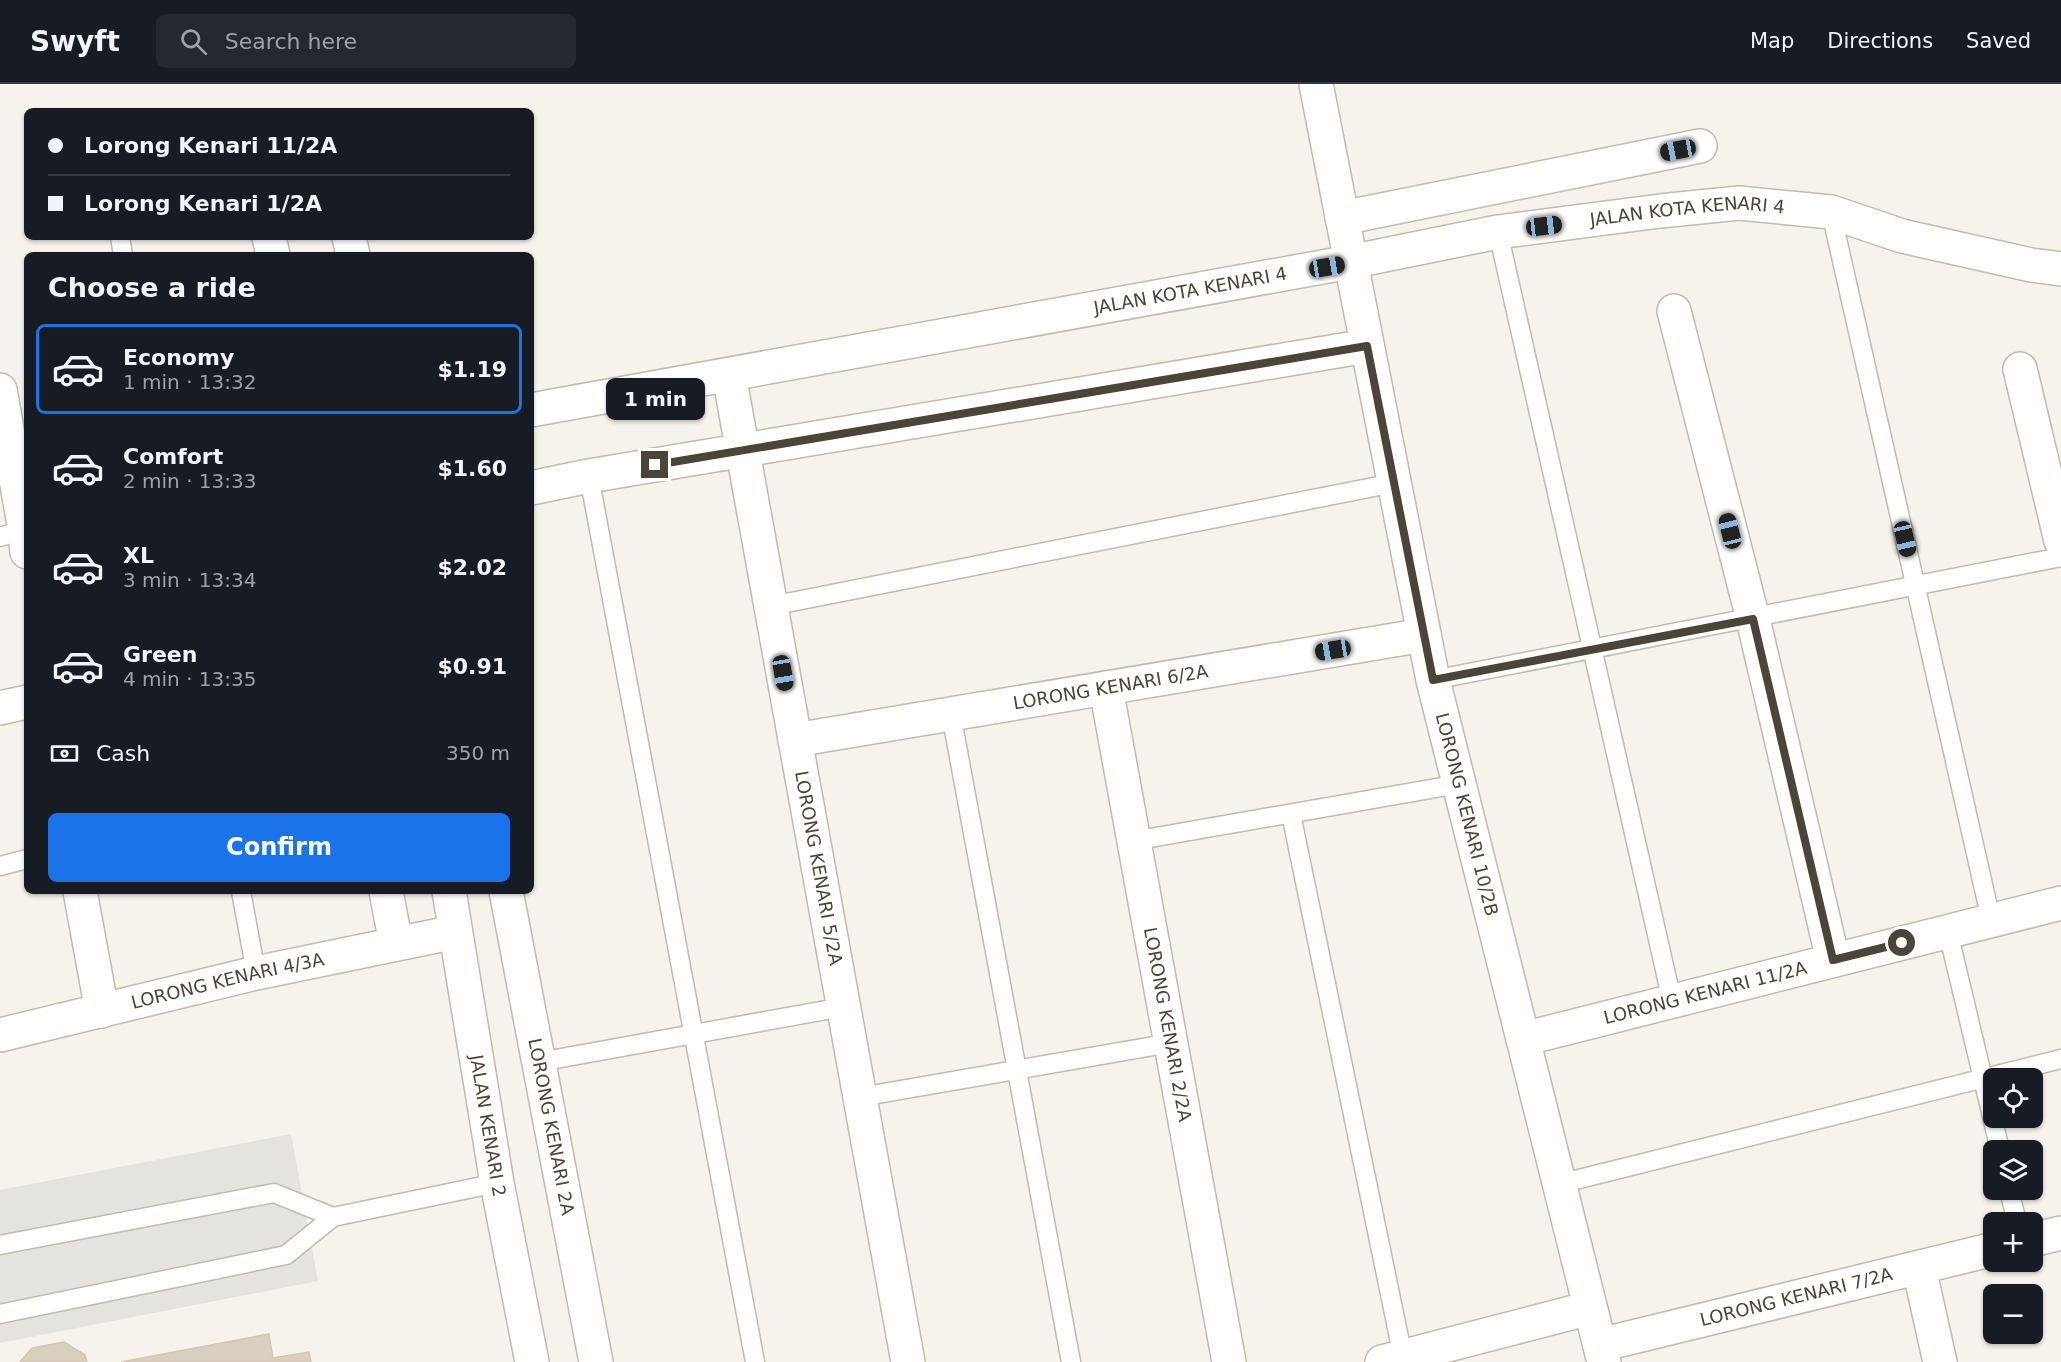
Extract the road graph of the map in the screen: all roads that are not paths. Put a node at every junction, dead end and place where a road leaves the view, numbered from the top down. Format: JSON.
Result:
{"nodes":[{"id":1,"x":1316,"y":84,"type":"edge"},
{"id":2,"x":1700,"y":146,"type":"dead end"},
{"id":3,"x":1831,"y":212,"type":"junction"},
{"id":4,"x":1341,"y":218,"type":"junction"},
{"id":5,"x":1498,"y":232,"type":"junction"},
{"id":6,"x":1350,"y":262,"type":"junction"},
{"id":7,"x":2061,"y":269,"type":"edge"},
{"id":8,"x":1674,"y":311,"type":"dead end"},
{"id":9,"x":1367,"y":346,"type":"junction"},
{"id":10,"x":2020,"y":369,"type":"dead end"},
{"id":11,"x":729,"y":375,"type":"junction"},
{"id":12,"x":0,"y":392,"type":"edge"},
{"id":13,"x":534,"y":409,"type":"edge"},
{"id":14,"x":742,"y":450,"type":"junction"},
{"id":15,"x":589,"y":476,"type":"junction"},
{"id":16,"x":1394,"y":483,"type":"junction"},
{"id":17,"x":534,"y":487,"type":"edge"},
{"id":18,"x":20,"y":537,"type":"edge"},
{"id":19,"x":2061,"y":541,"type":"edge"},
{"id":20,"x":2061,"y":557,"type":"edge"},
{"id":21,"x":1916,"y":586,"type":"junction"},
{"id":22,"x":771,"y":606,"type":"junction"},
{"id":23,"x":1753,"y":619,"type":"junction"},
{"id":24,"x":1424,"y":635,"type":"junction"},
{"id":25,"x":1593,"y":650,"type":"junction"},
{"id":26,"x":1433,"y":680,"type":"junction"},
{"id":27,"x":1106,"y":688,"type":"junction"},
{"id":28,"x":24,"y":703,"type":"edge"},
{"id":29,"x":0,"y":708,"type":"edge"},
{"id":30,"x":951,"y":714,"type":"junction"},
{"id":31,"x":795,"y":740,"type":"junction"},
{"id":32,"x":1459,"y":784,"type":"junction"},
{"id":33,"x":1291,"y":814,"type":"junction"},
{"id":34,"x":1133,"y":841,"type":"junction"},
{"id":35,"x":24,"y":861,"type":"edge"},
{"id":36,"x":0,"y":866,"type":"edge"},
{"id":37,"x":81,"y":894,"type":"edge"},
{"id":38,"x":242,"y":894,"type":"edge"},
{"id":39,"x":387,"y":894,"type":"edge"},
{"id":40,"x":449,"y":894,"type":"edge"},
{"id":41,"x":507,"y":894,"type":"edge"},
{"id":42,"x":2061,"y":903,"type":"edge"},
{"id":43,"x":1991,"y":920,"type":"junction"},
{"id":44,"x":455,"y":932,"type":"junction"},
{"id":45,"x":1948,"y":932,"type":"junction"},
{"id":46,"x":396,"y":944,"type":"junction"},
{"id":47,"x":1833,"y":960,"type":"junction"},
{"id":48,"x":256,"y":973,"type":"junction"},
{"id":49,"x":1672,"y":1001,"type":"junction"},
{"id":50,"x":843,"y":1007,"type":"junction"},
{"id":51,"x":102,"y":1011,"type":"junction"},
{"id":52,"x":694,"y":1034,"type":"junction"},
{"id":53,"x":0,"y":1035,"type":"edge"},
{"id":54,"x":1523,"y":1039,"type":"junction"},
{"id":55,"x":1170,"y":1043,"type":"junction"},
{"id":56,"x":2061,"y":1059,"type":"edge"},
{"id":57,"x":539,"y":1062,"type":"junction"},
{"id":58,"x":2024,"y":1068,"type":"edge"},
{"id":59,"x":1017,"y":1070,"type":"junction"},
{"id":60,"x":1983,"y":1078,"type":"joint"},
{"id":61,"x":860,"y":1097,"type":"junction"},
{"id":62,"x":497,"y":1183,"type":"junction"},
{"id":63,"x":1559,"y":1184,"type":"junction"},
{"id":64,"x":333,"y":1217,"type":"junction"},
{"id":65,"x":2061,"y":1233,"type":"edge"},
{"id":66,"x":2043,"y":1237,"type":"edge"},
{"id":67,"x":0,"y":1245,"type":"edge"},
{"id":68,"x":1983,"y":1253,"type":"edge"},
{"id":69,"x":1919,"y":1268,"type":"junction"},
{"id":70,"x":1590,"y":1308,"type":"junction"},
{"id":71,"x":0,"y":1314,"type":"edge"},
{"id":72,"x":1602,"y":1354,"type":"edge"},
{"id":73,"x":1392,"y":1359,"type":"edge"},
{"id":74,"x":532,"y":1362,"type":"edge"},
{"id":75,"x":596,"y":1362,"type":"edge"},
{"id":76,"x":755,"y":1362,"type":"edge"},
{"id":77,"x":908,"y":1362,"type":"edge"},
{"id":78,"x":1071,"y":1362,"type":"edge"},
{"id":79,"x":1228,"y":1362,"type":"edge"},
{"id":80,"x":1940,"y":1362,"type":"edge"}],
"edges":[{"from":1,"to":4,"type":"street","name":"LORONG KENARI 10/2B"},
{"from":2,"to":4,"type":"street"},
{"from":3,"to":5,"type":"street","name":"JALAN KOTA KENARI 4"},
{"from":3,"to":7,"type":"street","name":"JALAN KOTA KENARI 4"},
{"from":3,"to":21,"type":"lane"},
{"from":4,"to":6,"type":"street","name":"LORONG KENARI 10/2B"},
{"from":5,"to":6,"type":"street","name":"JALAN KOTA KENARI 4"},
{"from":5,"to":25,"type":"lane"},
{"from":6,"to":9,"type":"street","name":"LORONG KENARI 10/2B"},
{"from":6,"to":11,"type":"street","name":"JALAN KOTA KENARI 4"},
{"from":8,"to":23,"type":"street"},
{"from":9,"to":14,"type":"street"},
{"from":9,"to":16,"type":"street","name":"LORONG KENARI 10/2B"},
{"from":10,"to":19,"type":"street"},
{"from":11,"to":13,"type":"street","name":"JALAN KOTA KENARI 4"},
{"from":11,"to":14,"type":"street","name":"LORONG KENARI 5/2A"},
{"from":12,"to":18,"type":"street"},
{"from":14,"to":15,"type":"street"},
{"from":14,"to":22,"type":"street","name":"LORONG KENARI 5/2A"},
{"from":15,"to":17,"type":"street"},
{"from":15,"to":52,"type":"lane"},
{"from":16,"to":22,"type":"lane"},
{"from":16,"to":24,"type":"street","name":"LORONG KENARI 10/2B"},
{"from":20,"to":21,"type":"lane"},
{"from":21,"to":23,"type":"lane"},
{"from":21,"to":43,"type":"lane"},
{"from":22,"to":31,"type":"street","name":"LORONG KENARI 5/2A"},
{"from":23,"to":25,"type":"lane"},
{"from":23,"to":47,"type":"street"},
{"from":24,"to":26,"type":"street","name":"LORONG KENARI 10/2B"},
{"from":24,"to":27,"type":"street","name":"LORONG KENARI 6/2A"},
{"from":25,"to":26,"type":"lane"},
{"from":25,"to":49,"type":"lane"},
{"from":26,"to":32,"type":"street","name":"LORONG KENARI 10/2B"},
{"from":27,"to":30,"type":"street","name":"LORONG KENARI 6/2A"},
{"from":27,"to":34,"type":"street","name":"LORONG KENARI 2/2A"},
{"from":28,"to":29,"type":"street"},
{"from":30,"to":31,"type":"street","name":"LORONG KENARI 6/2A"},
{"from":30,"to":59,"type":"lane"},
{"from":31,"to":50,"type":"street","name":"LORONG KENARI 5/2A"},
{"from":32,"to":33,"type":"lane"},
{"from":32,"to":54,"type":"street","name":"LORONG KENARI 10/2B"},
{"from":33,"to":34,"type":"lane"},
{"from":33,"to":73,"type":"lane"},
{"from":34,"to":55,"type":"street","name":"LORONG KENARI 2/2A"},
{"from":35,"to":36,"type":"lane"},
{"from":37,"to":51,"type":"street"},
{"from":38,"to":48,"type":"lane"},
{"from":39,"to":46,"type":"street"},
{"from":40,"to":44,"type":"street","name":"JALAN KENARI 2"},
{"from":41,"to":57,"type":"street","name":"LORONG KENARI 2A"},
{"from":42,"to":43,"type":"street","name":"LORONG KENARI 11/2A"},
{"from":43,"to":45,"type":"street","name":"LORONG KENARI 11/2A"},
{"from":44,"to":46,"type":"street","name":"LORONG KENARI 4/3A"},
{"from":44,"to":62,"type":"street","name":"JALAN KENARI 2"},
{"from":45,"to":47,"type":"street","name":"LORONG KENARI 11/2A"},
{"from":45,"to":60,"type":"lane"},
{"from":46,"to":48,"type":"street","name":"LORONG KENARI 4/3A"},
{"from":47,"to":49,"type":"street","name":"LORONG KENARI 11/2A"},
{"from":48,"to":51,"type":"street","name":"LORONG KENARI 4/3A"},
{"from":49,"to":54,"type":"street","name":"LORONG KENARI 11/2A"},
{"from":50,"to":52,"type":"lane"},
{"from":50,"to":61,"type":"street","name":"LORONG KENARI 5/2A"},
{"from":51,"to":53,"type":"street","name":"LORONG KENARI 4/3A"},
{"from":52,"to":57,"type":"lane"},
{"from":52,"to":76,"type":"lane"},
{"from":54,"to":63,"type":"street","name":"LORONG KENARI 10/2B"},
{"from":55,"to":59,"type":"lane"},
{"from":55,"to":79,"type":"street","name":"LORONG KENARI 2/2A"},
{"from":56,"to":58,"type":"lane"},
{"from":57,"to":75,"type":"street","name":"LORONG KENARI 2A"},
{"from":59,"to":61,"type":"lane"},
{"from":59,"to":78,"type":"lane"},
{"from":60,"to":63,"type":"lane"},
{"from":61,"to":77,"type":"street","name":"LORONG KENARI 5/2A"},
{"from":62,"to":64,"type":"lane"},
{"from":62,"to":74,"type":"street","name":"JALAN KENARI 2"},
{"from":63,"to":70,"type":"street","name":"LORONG KENARI 10/2B"},
{"from":64,"to":67,"type":"lane"},
{"from":64,"to":71,"type":"lane"},
{"from":65,"to":66,"type":"street"},
{"from":68,"to":69,"type":"street","name":"LORONG KENARI 7/2A"},
{"from":69,"to":72,"type":"street","name":"LORONG KENARI 7/2A"},
{"from":69,"to":80,"type":"street"},
{"from":70,"to":72,"type":"street","name":"LORONG KENARI 10/2B"},
{"from":70,"to":73,"type":"street"}]}
